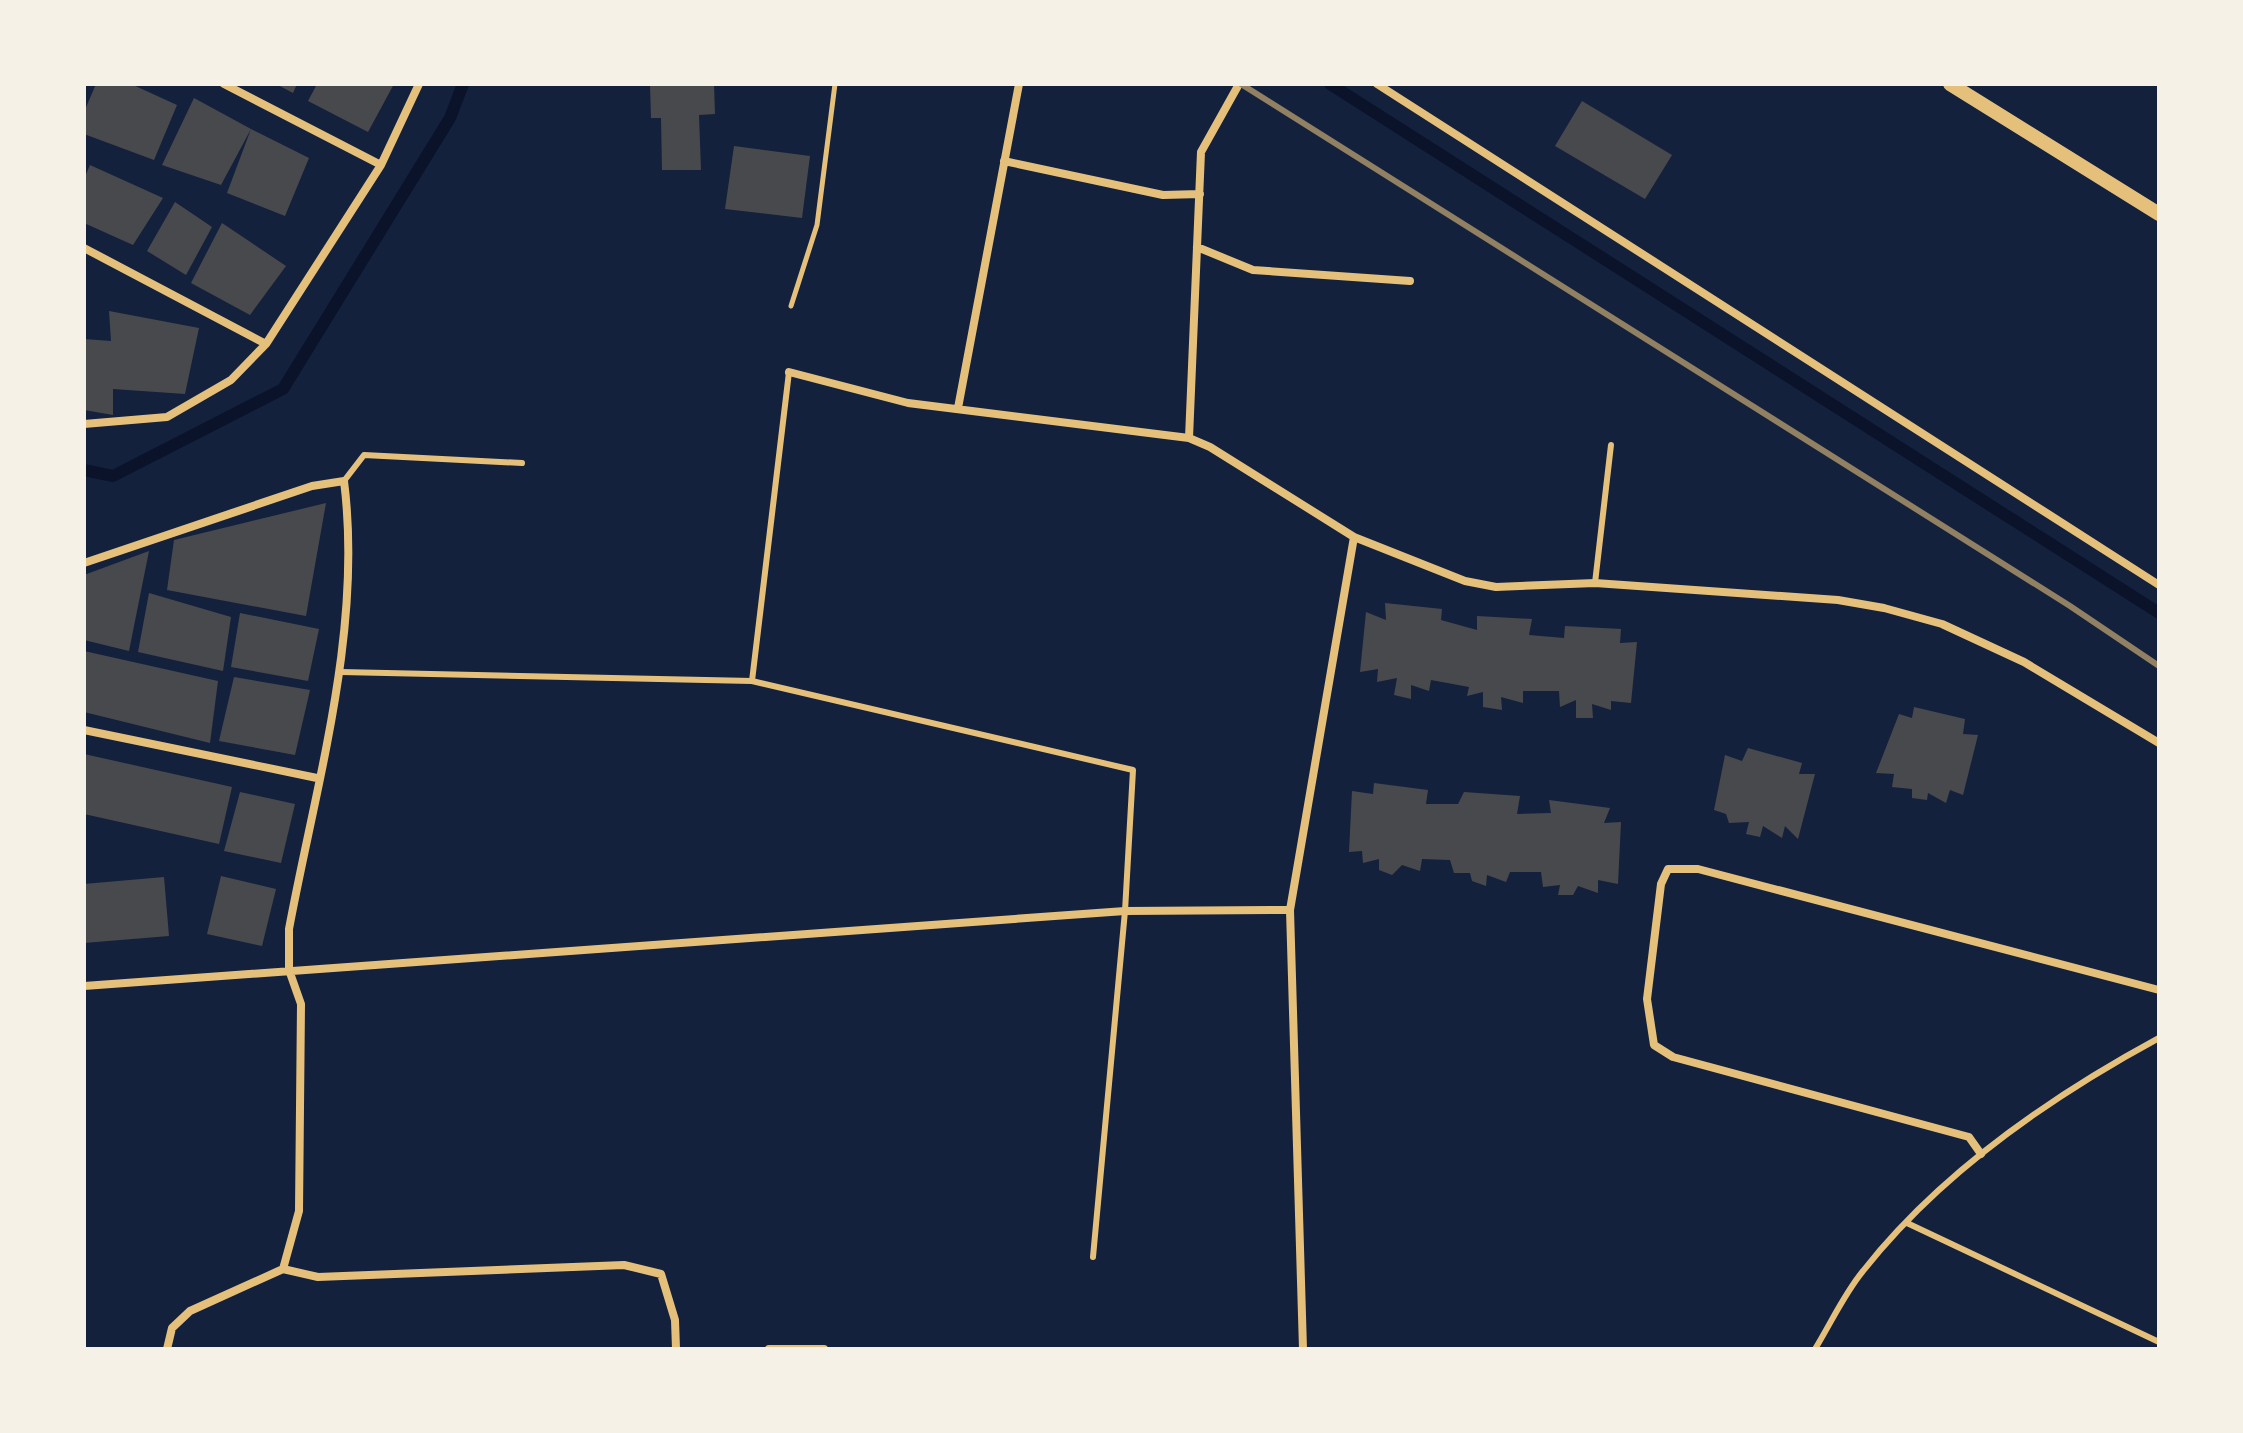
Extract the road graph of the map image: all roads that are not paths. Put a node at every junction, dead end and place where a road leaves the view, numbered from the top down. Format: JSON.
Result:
{"nodes":[{"id":1,"x":224,"y":84,"type":"edge"},
{"id":2,"x":419,"y":84,"type":"edge"},
{"id":3,"x":1019,"y":84,"type":"edge"},
{"id":4,"x":1239,"y":84,"type":"edge"},
{"id":5,"x":1377,"y":84,"type":"edge"},
{"id":6,"x":1950,"y":84,"type":"edge"},
{"id":7,"x":1004,"y":161,"type":"junction"},
{"id":8,"x":381,"y":165,"type":"junction"},
{"id":9,"x":1200,"y":194,"type":"junction"},
{"id":10,"x":2159,"y":214,"type":"edge"},
{"id":11,"x":1197,"y":247,"type":"junction"},
{"id":12,"x":84,"y":248,"type":"edge"},
{"id":13,"x":1410,"y":281,"type":"dead end"},
{"id":14,"x":266,"y":344,"type":"junction"},
{"id":15,"x":789,"y":372,"type":"joint"},
{"id":16,"x":958,"y":408,"type":"junction"},
{"id":17,"x":84,"y":424,"type":"edge"},
{"id":18,"x":1189,"y":438,"type":"junction"},
{"id":19,"x":1611,"y":445,"type":"dead end"},
{"id":20,"x":522,"y":463,"type":"dead end"},
{"id":21,"x":344,"y":481,"type":"junction"},
{"id":22,"x":1354,"y":537,"type":"junction"},
{"id":23,"x":84,"y":563,"type":"edge"},
{"id":24,"x":1595,"y":583,"type":"junction"},
{"id":25,"x":2159,"y":585,"type":"edge"},
{"id":26,"x":341,"y":672,"type":"junction"},
{"id":27,"x":752,"y":681,"type":"junction"},
{"id":28,"x":84,"y":730,"type":"edge"},
{"id":29,"x":2159,"y":743,"type":"edge"},
{"id":30,"x":317,"y":778,"type":"junction"},
{"id":31,"x":1290,"y":910,"type":"junction"},
{"id":32,"x":1125,"y":911,"type":"junction"},
{"id":33,"x":289,"y":970,"type":"junction"},
{"id":34,"x":84,"y":986,"type":"edge"},
{"id":35,"x":2159,"y":990,"type":"edge"},
{"id":36,"x":2159,"y":1038,"type":"edge"},
{"id":37,"x":1981,"y":1154,"type":"junction"},
{"id":38,"x":1907,"y":1223,"type":"junction"},
{"id":39,"x":1093,"y":1257,"type":"dead end"},
{"id":40,"x":283,"y":1269,"type":"junction"},
{"id":41,"x":2159,"y":1342,"type":"edge"},
{"id":42,"x":167,"y":1349,"type":"edge"},
{"id":43,"x":676,"y":1349,"type":"edge"},
{"id":44,"x":769,"y":1349,"type":"edge"},
{"id":45,"x":824,"y":1349,"type":"edge"},
{"id":46,"x":1303,"y":1349,"type":"edge"},
{"id":47,"x":1815,"y":1349,"type":"edge"}],
"edges":[{"from":1,"to":8,"type":"street"},
{"from":2,"to":8,"type":"street"},
{"from":3,"to":7,"type":"street"},
{"from":4,"to":9,"type":"street"},
{"from":5,"to":25,"type":"street"},
{"from":6,"to":10,"type":"street"},
{"from":7,"to":9,"type":"street"},
{"from":7,"to":16,"type":"street"},
{"from":8,"to":14,"type":"street"},
{"from":9,"to":11,"type":"street"},
{"from":11,"to":13,"type":"street"},
{"from":11,"to":18,"type":"street"},
{"from":12,"to":14,"type":"street"},
{"from":14,"to":17,"type":"street"},
{"from":15,"to":16,"type":"street"},
{"from":15,"to":27,"type":"lane"},
{"from":16,"to":18,"type":"street"},
{"from":18,"to":22,"type":"street"},
{"from":19,"to":24,"type":"lane"},
{"from":20,"to":21,"type":"lane"},
{"from":21,"to":23,"type":"street"},
{"from":21,"to":26,"type":"street"},
{"from":22,"to":24,"type":"street"},
{"from":22,"to":31,"type":"street"},
{"from":24,"to":29,"type":"street"},
{"from":26,"to":27,"type":"lane"},
{"from":26,"to":30,"type":"street"},
{"from":27,"to":32,"type":"lane"},
{"from":28,"to":30,"type":"street"},
{"from":30,"to":33,"type":"street"},
{"from":31,"to":32,"type":"street"},
{"from":31,"to":46,"type":"street"},
{"from":32,"to":33,"type":"street"},
{"from":32,"to":39,"type":"lane"},
{"from":33,"to":34,"type":"street"},
{"from":33,"to":40,"type":"street"},
{"from":35,"to":37,"type":"street"},
{"from":36,"to":37,"type":"lane"},
{"from":37,"to":38,"type":"lane"},
{"from":38,"to":41,"type":"lane"},
{"from":38,"to":47,"type":"lane"},
{"from":40,"to":42,"type":"street"},
{"from":40,"to":43,"type":"street"},
{"from":44,"to":45,"type":"street"}]}
